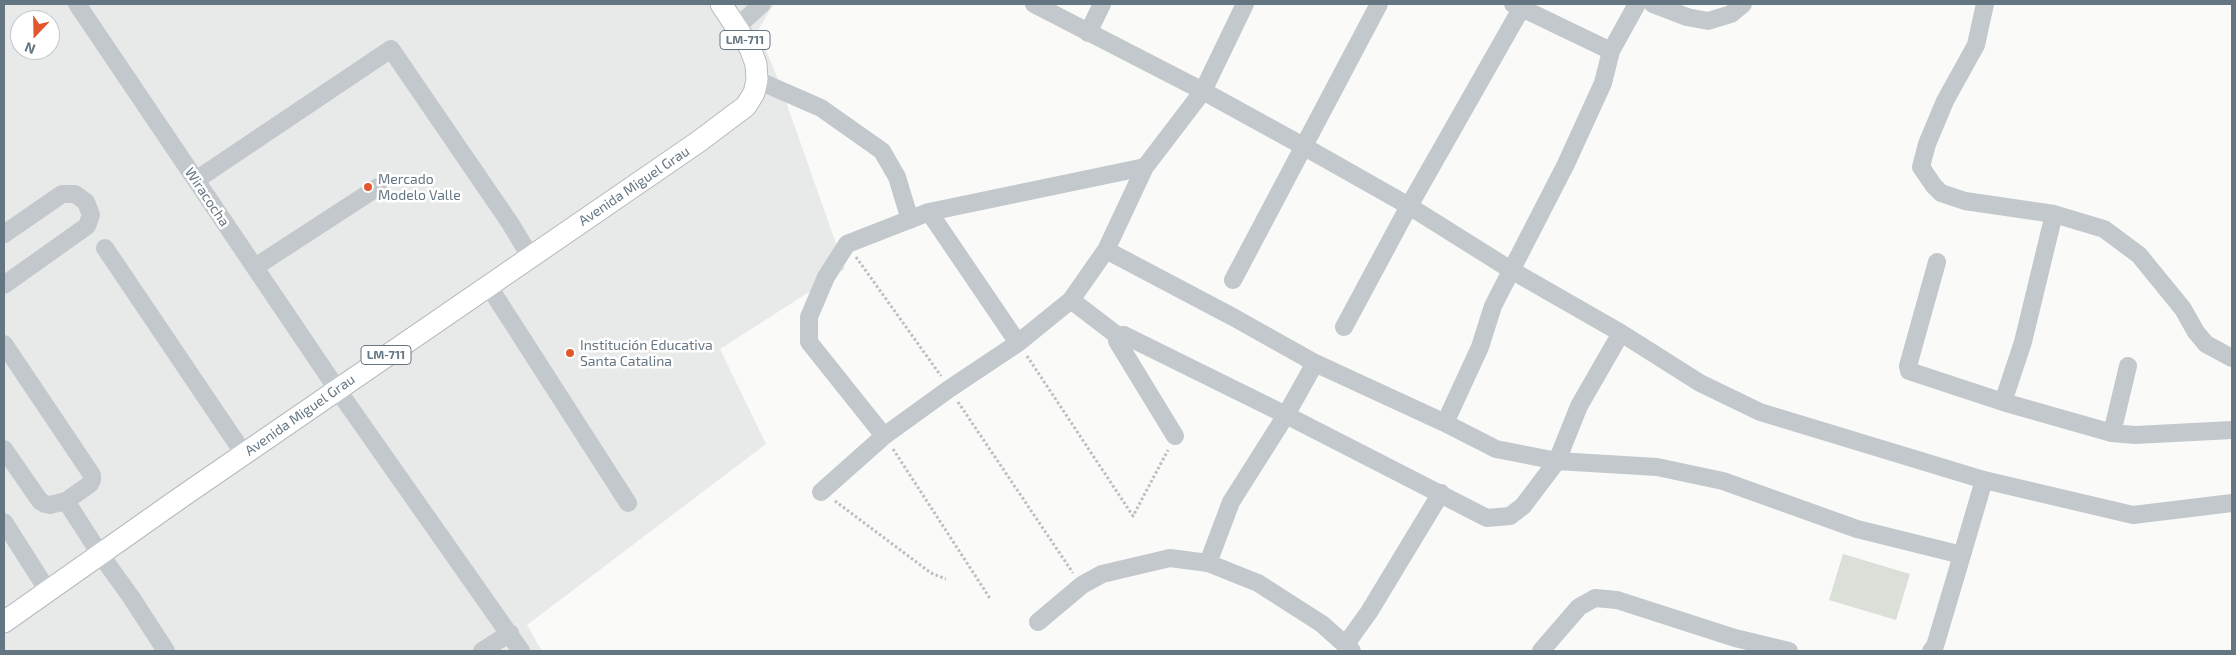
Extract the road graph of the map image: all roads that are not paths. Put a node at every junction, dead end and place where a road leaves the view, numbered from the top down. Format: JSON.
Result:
{"nodes":[{"id":1,"x":77,"y":4,"type":"edge"},
{"id":2,"x":721,"y":4,"type":"edge"},
{"id":3,"x":762,"y":4,"type":"edge"},
{"id":4,"x":1034,"y":4,"type":"edge"},
{"id":5,"x":1102,"y":4,"type":"edge"},
{"id":6,"x":1245,"y":4,"type":"edge"},
{"id":7,"x":1379,"y":4,"type":"edge"},
{"id":8,"x":1638,"y":4,"type":"edge"},
{"id":9,"x":1653,"y":4,"type":"edge"},
{"id":10,"x":1743,"y":4,"type":"edge"},
{"id":11,"x":1985,"y":4,"type":"edge"},
{"id":12,"x":1517,"y":6,"type":"edge"},
{"id":13,"x":737,"y":27,"type":"junction"},
{"id":14,"x":1088,"y":33,"type":"junction"},
{"id":15,"x":1610,"y":51,"type":"junction"},
{"id":16,"x":757,"y":80,"type":"junction"},
{"id":17,"x":1203,"y":90,"type":"junction"},
{"id":18,"x":1303,"y":146,"type":"junction"},
{"id":19,"x":1145,"y":167,"type":"junction"},
{"id":20,"x":196,"y":180,"type":"junction"},
{"id":21,"x":378,"y":187,"type":"dead end"},
{"id":22,"x":1410,"y":206,"type":"junction"},
{"id":23,"x":929,"y":212,"type":"junction"},
{"id":24,"x":2054,"y":214,"type":"junction"},
{"id":25,"x":910,"y":220,"type":"junction"},
{"id":26,"x":4,"y":234,"type":"edge"},
{"id":27,"x":105,"y":248,"type":"dead end"},
{"id":28,"x":1106,"y":250,"type":"junction"},
{"id":29,"x":530,"y":256,"type":"junction"},
{"id":30,"x":1937,"y":262,"type":"dead end"},
{"id":31,"x":255,"y":267,"type":"junction"},
{"id":32,"x":1511,"y":270,"type":"junction"},
{"id":33,"x":1233,"y":280,"type":"dead end"},
{"id":34,"x":4,"y":285,"type":"edge"},
{"id":35,"x":488,"y":285,"type":"junction"},
{"id":36,"x":1072,"y":300,"type":"junction"},
{"id":37,"x":1344,"y":328,"type":"dead end"},
{"id":38,"x":1621,"y":333,"type":"junction"},
{"id":39,"x":1118,"y":336,"type":"junction"},
{"id":40,"x":1018,"y":343,"type":"junction"},
{"id":41,"x":4,"y":344,"type":"edge"},
{"id":42,"x":2232,"y":358,"type":"edge"},
{"id":43,"x":1315,"y":363,"type":"junction"},
{"id":44,"x":2128,"y":366,"type":"dead end"},
{"id":45,"x":338,"y":389,"type":"junction"},
{"id":46,"x":2003,"y":402,"type":"junction"},
{"id":47,"x":1286,"y":414,"type":"junction"},
{"id":48,"x":1445,"y":423,"type":"junction"},
{"id":49,"x":2232,"y":430,"type":"edge"},
{"id":50,"x":2112,"y":433,"type":"junction"},
{"id":51,"x":884,"y":436,"type":"junction"},
{"id":52,"x":1176,"y":436,"type":"road end"},
{"id":53,"x":4,"y":450,"type":"edge"},
{"id":54,"x":244,"y":454,"type":"junction"},
{"id":55,"x":1557,"y":462,"type":"junction"},
{"id":56,"x":1984,"y":480,"type":"junction"},
{"id":57,"x":821,"y":492,"type":"road end"},
{"id":58,"x":1441,"y":493,"type":"junction"},
{"id":59,"x":66,"y":501,"type":"junction"},
{"id":60,"x":628,"y":503,"type":"dead end"},
{"id":61,"x":2232,"y":503,"type":"edge"},
{"id":62,"x":4,"y":522,"type":"edge"},
{"id":63,"x":100,"y":554,"type":"junction"},
{"id":64,"x":1962,"y":555,"type":"junction"},
{"id":65,"x":1208,"y":563,"type":"junction"},
{"id":66,"x":48,"y":591,"type":"junction"},
{"id":67,"x":4,"y":622,"type":"edge"},
{"id":68,"x":1038,"y":622,"type":"dead end"},
{"id":69,"x":510,"y":633,"type":"junction"},
{"id":70,"x":1349,"y":648,"type":"edge"},
{"id":71,"x":166,"y":651,"type":"edge"},
{"id":72,"x":482,"y":651,"type":"edge"},
{"id":73,"x":521,"y":651,"type":"edge"},
{"id":74,"x":1541,"y":651,"type":"edge"},
{"id":75,"x":1789,"y":651,"type":"edge"},
{"id":76,"x":1932,"y":651,"type":"edge"}],
"edges":[{"from":1,"to":20,"type":"street","name":"Wiracocha"},
{"from":2,"to":13,"type":"main road","number":"LM-711"},
{"from":3,"to":13,"type":"street"},
{"from":4,"to":14,"type":"street"},
{"from":5,"to":14,"type":"street"},
{"from":6,"to":17,"type":"street"},
{"from":7,"to":18,"type":"street"},
{"from":8,"to":15,"type":"street"},
{"from":9,"to":10,"type":"street"},
{"from":11,"to":24,"type":"street"},
{"from":12,"to":15,"type":"street"},
{"from":12,"to":22,"type":"street"},
{"from":13,"to":16,"type":"main road","number":"LM-711"},
{"from":14,"to":17,"type":"street"},
{"from":15,"to":32,"type":"street"},
{"from":16,"to":25,"type":"street"},
{"from":16,"to":29,"type":"main road","name":"Avenida Miguel Grau","number":"LM-711"},
{"from":17,"to":18,"type":"street"},
{"from":17,"to":19,"type":"street"},
{"from":18,"to":22,"type":"street"},
{"from":18,"to":33,"type":"street"},
{"from":19,"to":23,"type":"street"},
{"from":19,"to":28,"type":"street"},
{"from":20,"to":29,"type":"street"},
{"from":20,"to":31,"type":"street","name":"Wiracocha"},
{"from":21,"to":31,"type":"street"},
{"from":22,"to":32,"type":"street"},
{"from":22,"to":37,"type":"street"},
{"from":23,"to":25,"type":"street"},
{"from":23,"to":40,"type":"street"},
{"from":24,"to":42,"type":"street"},
{"from":24,"to":46,"type":"street"},
{"from":25,"to":51,"type":"street"},
{"from":26,"to":34,"type":"street"},
{"from":27,"to":54,"type":"street"},
{"from":28,"to":36,"type":"street"},
{"from":28,"to":43,"type":"street"},
{"from":29,"to":35,"type":"main road","name":"Avenida Miguel Grau","number":"LM-711"},
{"from":30,"to":46,"type":"street"},
{"from":31,"to":45,"type":"street","name":"Wiracocha"},
{"from":32,"to":38,"type":"street"},
{"from":32,"to":48,"type":"street"},
{"from":35,"to":45,"type":"main road","name":"Avenida Miguel Grau","number":"LM-711"},
{"from":35,"to":60,"type":"street"},
{"from":36,"to":39,"type":"street"},
{"from":36,"to":40,"type":"street"},
{"from":38,"to":55,"type":"street"},
{"from":38,"to":56,"type":"street"},
{"from":39,"to":47,"type":"street"},
{"from":39,"to":52,"type":"street"},
{"from":40,"to":51,"type":"street"},
{"from":41,"to":59,"type":"street"},
{"from":43,"to":47,"type":"street"},
{"from":43,"to":48,"type":"street"},
{"from":44,"to":50,"type":"street"},
{"from":45,"to":54,"type":"main road","name":"Avenida Miguel Grau","number":"LM-711"},
{"from":45,"to":69,"type":"street","name":"Wiracocha"},
{"from":46,"to":50,"type":"street"},
{"from":47,"to":58,"type":"street"},
{"from":47,"to":65,"type":"street"},
{"from":48,"to":55,"type":"street"},
{"from":49,"to":50,"type":"street"},
{"from":51,"to":57,"type":"street"},
{"from":53,"to":59,"type":"street"},
{"from":54,"to":63,"type":"main road","name":"Avenida Miguel Grau","number":"LM-711"},
{"from":55,"to":58,"type":"street"},
{"from":55,"to":64,"type":"street"},
{"from":56,"to":61,"type":"street"},
{"from":56,"to":64,"type":"street"},
{"from":58,"to":70,"type":"street"},
{"from":59,"to":63,"type":"street"},
{"from":62,"to":66,"type":"street"},
{"from":63,"to":66,"type":"main road","name":"Avenida Miguel Grau","number":"LM-711"},
{"from":63,"to":71,"type":"street"},
{"from":64,"to":76,"type":"street"},
{"from":65,"to":68,"type":"street"},
{"from":65,"to":70,"type":"street"},
{"from":66,"to":67,"type":"main road","name":"Avenida Miguel Grau","number":"LM-711"},
{"from":69,"to":72,"type":"street"},
{"from":69,"to":73,"type":"street","name":"Wiracocha"},
{"from":74,"to":75,"type":"street"}]}
